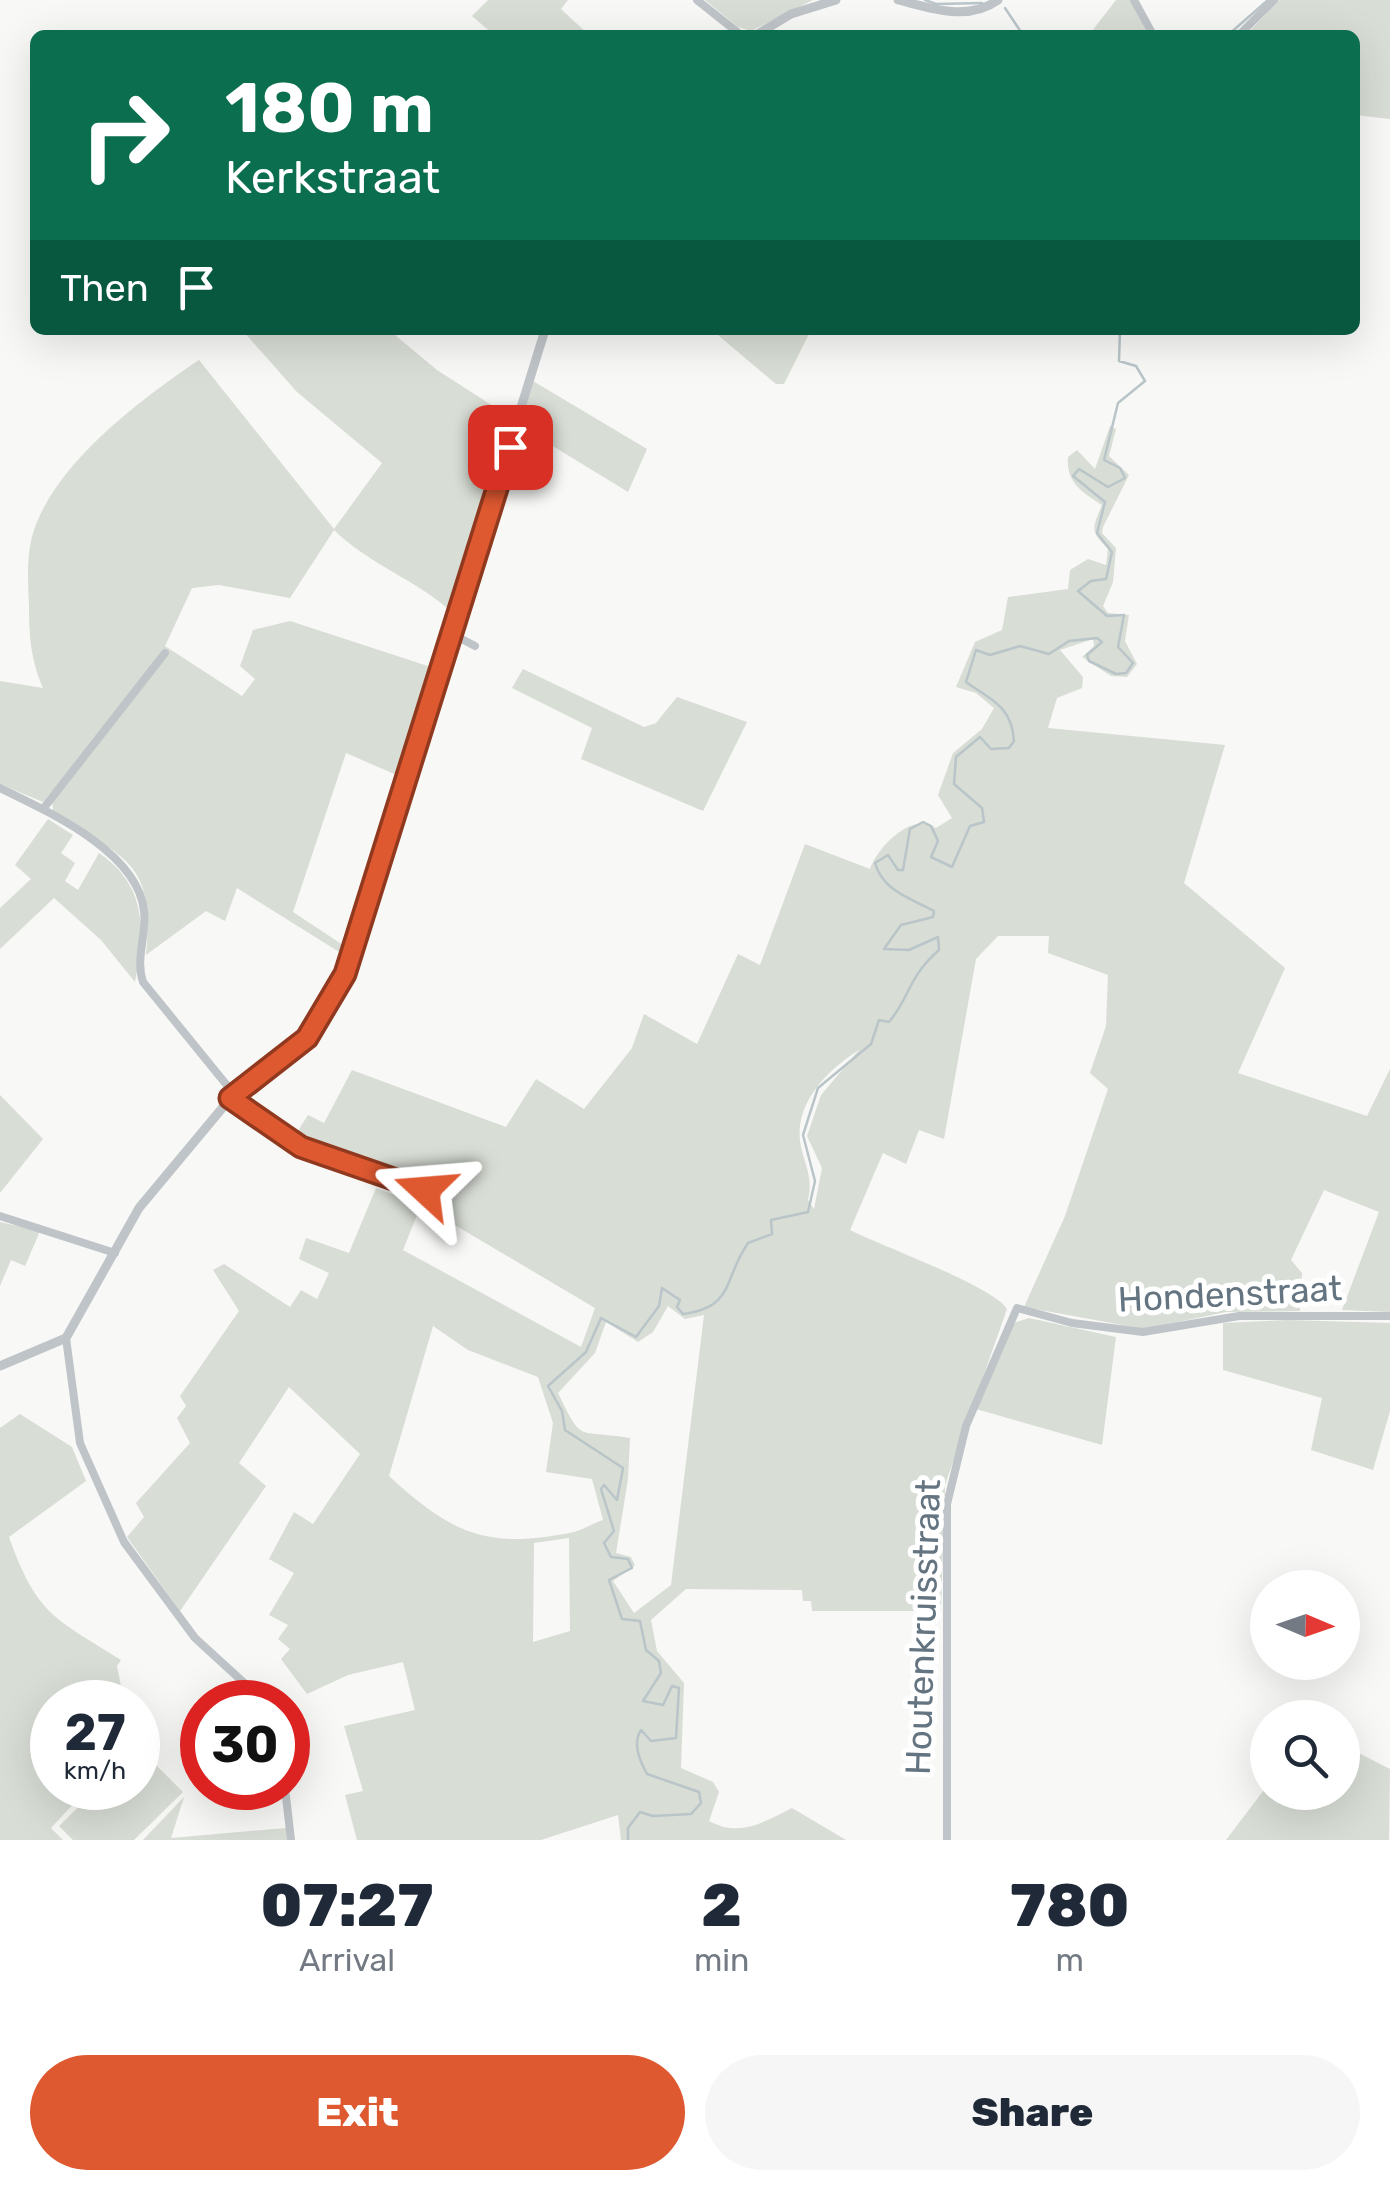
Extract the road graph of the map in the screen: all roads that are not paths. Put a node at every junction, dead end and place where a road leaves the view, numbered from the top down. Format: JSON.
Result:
{"nodes":[{"id":1,"x":696,"y":0,"type":"edge"},
{"id":2,"x":836,"y":0,"type":"edge"},
{"id":3,"x":898,"y":0,"type":"edge"},
{"id":4,"x":998,"y":0,"type":"edge"},
{"id":5,"x":1134,"y":0,"type":"edge"},
{"id":6,"x":1274,"y":0,"type":"edge"},
{"id":7,"x":735,"y":30,"type":"edge"},
{"id":8,"x":764,"y":30,"type":"edge"},
{"id":9,"x":1150,"y":30,"type":"edge"},
{"id":10,"x":1244,"y":30,"type":"edge"},
{"id":11,"x":544,"y":335,"type":"edge"},
{"id":12,"x":454,"y":635,"type":"junction"},
{"id":13,"x":475,"y":646,"type":"dead end"},
{"id":14,"x":165,"y":653,"type":"dead end"},
{"id":15,"x":0,"y":788,"type":"edge"},
{"id":16,"x":43,"y":809,"type":"junction"},
{"id":17,"x":232,"y":1096,"type":"junction"},
{"id":18,"x":425,"y":1190,"type":"dead end"},
{"id":19,"x":0,"y":1216,"type":"edge"},
{"id":20,"x":115,"y":1253,"type":"junction"},
{"id":21,"x":1017,"y":1308,"type":"joint"},
{"id":22,"x":1390,"y":1316,"type":"edge"},
{"id":23,"x":66,"y":1338,"type":"junction"},
{"id":24,"x":0,"y":1366,"type":"edge"},
{"id":25,"x":240,"y":1680,"type":"edge"},
{"id":26,"x":288,"y":1810,"type":"edge"},
{"id":27,"x":291,"y":1840,"type":"edge"},
{"id":28,"x":947,"y":1840,"type":"edge"}],
"edges":[{"from":1,"to":7,"type":"street"},
{"from":2,"to":8,"type":"street"},
{"from":3,"to":4,"type":"street"},
{"from":5,"to":9,"type":"street"},
{"from":6,"to":10,"type":"street"},
{"from":11,"to":12,"type":"street"},
{"from":12,"to":13,"type":"street"},
{"from":12,"to":17,"type":"street"},
{"from":14,"to":16,"type":"street"},
{"from":15,"to":16,"type":"street"},
{"from":16,"to":17,"type":"street"},
{"from":17,"to":18,"type":"street"},
{"from":17,"to":20,"type":"street"},
{"from":19,"to":20,"type":"street"},
{"from":20,"to":23,"type":"street"},
{"from":21,"to":22,"type":"street","name":"Hondenstraat"},
{"from":21,"to":28,"type":"street","name":"Houtenkruisstraat"},
{"from":23,"to":24,"type":"street"},
{"from":23,"to":25,"type":"street"},
{"from":26,"to":27,"type":"street"}]}
